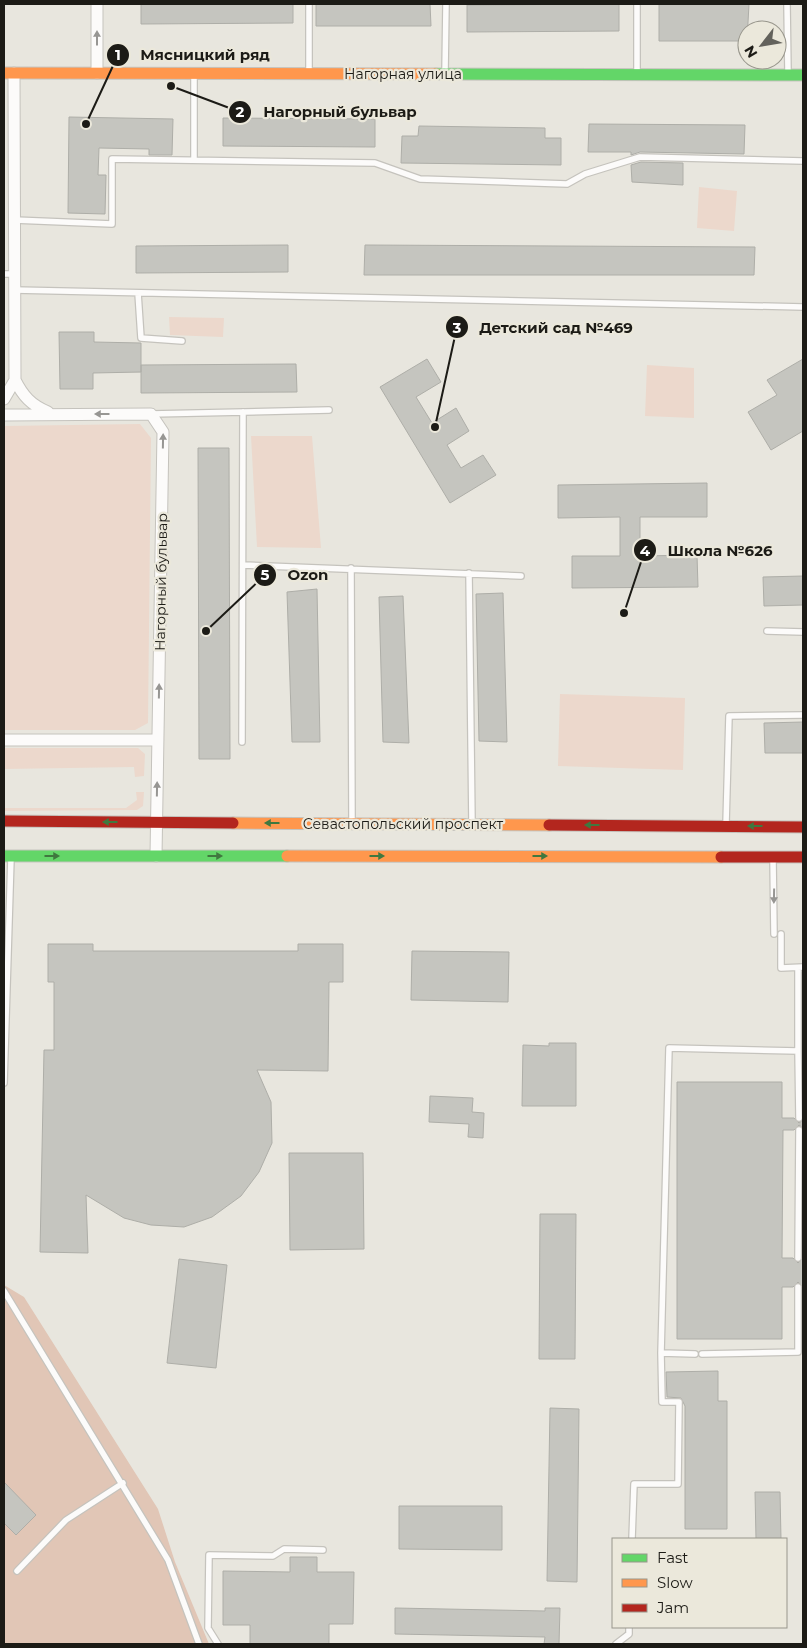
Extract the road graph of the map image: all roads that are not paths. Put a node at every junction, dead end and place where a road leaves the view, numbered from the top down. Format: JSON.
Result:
{"nodes":[{"id":1,"x":98,"y":4,"type":"edge"},
{"id":2,"x":309,"y":4,"type":"edge"},
{"id":3,"x":446,"y":4,"type":"edge"},
{"id":4,"x":637,"y":4,"type":"edge"},
{"id":5,"x":787,"y":4,"type":"edge"},
{"id":6,"x":9,"y":73,"type":"edge"},
{"id":7,"x":97,"y":73,"type":"junction"},
{"id":8,"x":194,"y":73,"type":"junction"},
{"id":9,"x":309,"y":73,"type":"junction"},
{"id":10,"x":445,"y":74,"type":"junction"},
{"id":11,"x":637,"y":74,"type":"junction"},
{"id":12,"x":788,"y":75,"type":"junction"},
{"id":13,"x":803,"y":75,"type":"edge"},
{"id":14,"x":194,"y":160,"type":"junction"},
{"id":15,"x":803,"y":160,"type":"edge"},
{"id":16,"x":14,"y":220,"type":"junction"},
{"id":17,"x":9,"y":274,"type":"edge"},
{"id":18,"x":14,"y":290,"type":"junction"},
{"id":19,"x":138,"y":293,"type":"junction"},
{"id":20,"x":803,"y":307,"type":"edge"},
{"id":21,"x":182,"y":341,"type":"dead end"},
{"id":22,"x":15,"y":380,"type":"junction"},
{"id":23,"x":4,"y":399,"type":"edge"},
{"id":24,"x":329,"y":410,"type":"dead end"},
{"id":25,"x":243,"y":412,"type":"junction"},
{"id":26,"x":50,"y":413,"type":"junction"},
{"id":27,"x":151,"y":414,"type":"junction"},
{"id":28,"x":4,"y":415,"type":"edge"},
{"id":29,"x":243,"y":565,"type":"junction"},
{"id":30,"x":351,"y":568,"type":"junction"},
{"id":31,"x":469,"y":573,"type":"junction"},
{"id":32,"x":521,"y":576,"type":"dead end"},
{"id":33,"x":767,"y":631,"type":"dead end"},
{"id":34,"x":803,"y":632,"type":"edge"},
{"id":35,"x":803,"y":715,"type":"edge"},
{"id":36,"x":4,"y":740,"type":"edge"},
{"id":37,"x":158,"y":740,"type":"junction"},
{"id":38,"x":242,"y":742,"type":"dead end"},
{"id":39,"x":4,"y":821,"type":"edge"},
{"id":40,"x":157,"y":822,"type":"junction"},
{"id":41,"x":352,"y":824,"type":"junction"},
{"id":42,"x":472,"y":824,"type":"junction"},
{"id":43,"x":726,"y":826,"type":"junction"},
{"id":44,"x":803,"y":827,"type":"edge"},
{"id":45,"x":7,"y":856,"type":"edge"},
{"id":46,"x":156,"y":856,"type":"junction"},
{"id":47,"x":773,"y":857,"type":"junction"},
{"id":48,"x":803,"y":857,"type":"edge"},
{"id":49,"x":774,"y":934,"type":"dead end"},
{"id":50,"x":781,"y":934,"type":"dead end"},
{"id":51,"x":801,"y":967,"type":"edge"},
{"id":52,"x":798,"y":1051,"type":"junction"},
{"id":53,"x":4,"y":1083,"type":"edge"},
{"id":54,"x":799,"y":1118,"type":"dead end"},
{"id":55,"x":799,"y":1130,"type":"dead end"},
{"id":56,"x":798,"y":1258,"type":"dead end"},
{"id":57,"x":798,"y":1287,"type":"dead end"},
{"id":58,"x":4,"y":1291,"type":"edge"},
{"id":59,"x":661,"y":1354,"type":"junction"},
{"id":60,"x":695,"y":1354,"type":"dead end"},
{"id":61,"x":702,"y":1354,"type":"dead end"},
{"id":62,"x":123,"y":1483,"type":"junction"},
{"id":63,"x":632,"y":1538,"type":"edge"},
{"id":64,"x":323,"y":1550,"type":"dead end"},
{"id":65,"x":18,"y":1571,"type":"dead end"},
{"id":66,"x":629,"y":1628,"type":"edge"},
{"id":67,"x":199,"y":1644,"type":"edge"},
{"id":68,"x":218,"y":1644,"type":"edge"},
{"id":69,"x":616,"y":1644,"type":"edge"}],
"edges":[{"from":7,"to":1,"type":"street","one_way":true},
{"from":2,"to":9,"type":"lane"},
{"from":3,"to":10,"type":"lane"},
{"from":4,"to":11,"type":"lane"},
{"from":5,"to":12,"type":"lane"},
{"from":6,"to":7,"type":"main road","name":"Нагорная улица"},
{"from":6,"to":16,"type":"street"},
{"from":7,"to":8,"type":"main road","name":"Нагорная улица"},
{"from":8,"to":9,"type":"main road","name":"Нагорная улица"},
{"from":8,"to":14,"type":"lane"},
{"from":9,"to":10,"type":"main road","name":"Нагорная улица"},
{"from":10,"to":11,"type":"main road","name":"Нагорная улица"},
{"from":11,"to":12,"type":"main road","name":"Нагорная улица"},
{"from":12,"to":13,"type":"main road","name":"Нагорная улица"},
{"from":14,"to":15,"type":"lane"},
{"from":14,"to":16,"type":"lane"},
{"from":16,"to":17,"type":"street"},
{"from":17,"to":18,"type":"street"},
{"from":18,"to":19,"type":"lane"},
{"from":18,"to":22,"type":"street"},
{"from":19,"to":20,"type":"lane"},
{"from":19,"to":21,"type":"lane"},
{"from":22,"to":23,"type":"street"},
{"from":22,"to":26,"type":"street"},
{"from":24,"to":25,"type":"lane"},
{"from":25,"to":27,"type":"lane"},
{"from":25,"to":29,"type":"lane"},
{"from":27,"to":26,"type":"street","one_way":true},
{"from":26,"to":28,"type":"street"},
{"from":37,"to":27,"type":"street","name":"Нагорный бульвар","one_way":true},
{"from":29,"to":30,"type":"lane"},
{"from":29,"to":38,"type":"lane"},
{"from":30,"to":31,"type":"lane"},
{"from":30,"to":41,"type":"lane"},
{"from":31,"to":32,"type":"lane"},
{"from":31,"to":42,"type":"lane"},
{"from":33,"to":34,"type":"lane"},
{"from":35,"to":43,"type":"lane"},
{"from":36,"to":37,"type":"street"},
{"from":40,"to":37,"type":"street","name":"Нагорный бульвар","one_way":true},
{"from":40,"to":39,"type":"main road","name":"Севастопольский проспект","one_way":true},
{"from":41,"to":40,"type":"main road","name":"Севастопольский проспект","one_way":true},
{"from":40,"to":46,"type":"street","name":"Нагорный бульвар"},
{"from":41,"to":42,"type":"main road","name":"Севастопольский проспект"},
{"from":43,"to":42,"type":"main road","name":"Севастопольский проспект","one_way":true},
{"from":44,"to":43,"type":"main road","name":"Севастопольский проспект","one_way":true},
{"from":45,"to":46,"type":"main road","one_way":true},
{"from":45,"to":53,"type":"lane"},
{"from":46,"to":47,"type":"main road","one_way":true},
{"from":47,"to":48,"type":"main road"},
{"from":47,"to":49,"type":"lane","one_way":true},
{"from":50,"to":51,"type":"lane"},
{"from":51,"to":52,"type":"lane"},
{"from":52,"to":54,"type":"lane"},
{"from":52,"to":59,"type":"lane"},
{"from":55,"to":56,"type":"lane"},
{"from":57,"to":61,"type":"lane"},
{"from":58,"to":62,"type":"lane"},
{"from":59,"to":60,"type":"lane"},
{"from":59,"to":63,"type":"lane"},
{"from":62,"to":65,"type":"lane"},
{"from":62,"to":67,"type":"lane"},
{"from":64,"to":68,"type":"lane"},
{"from":66,"to":69,"type":"lane"}]}
